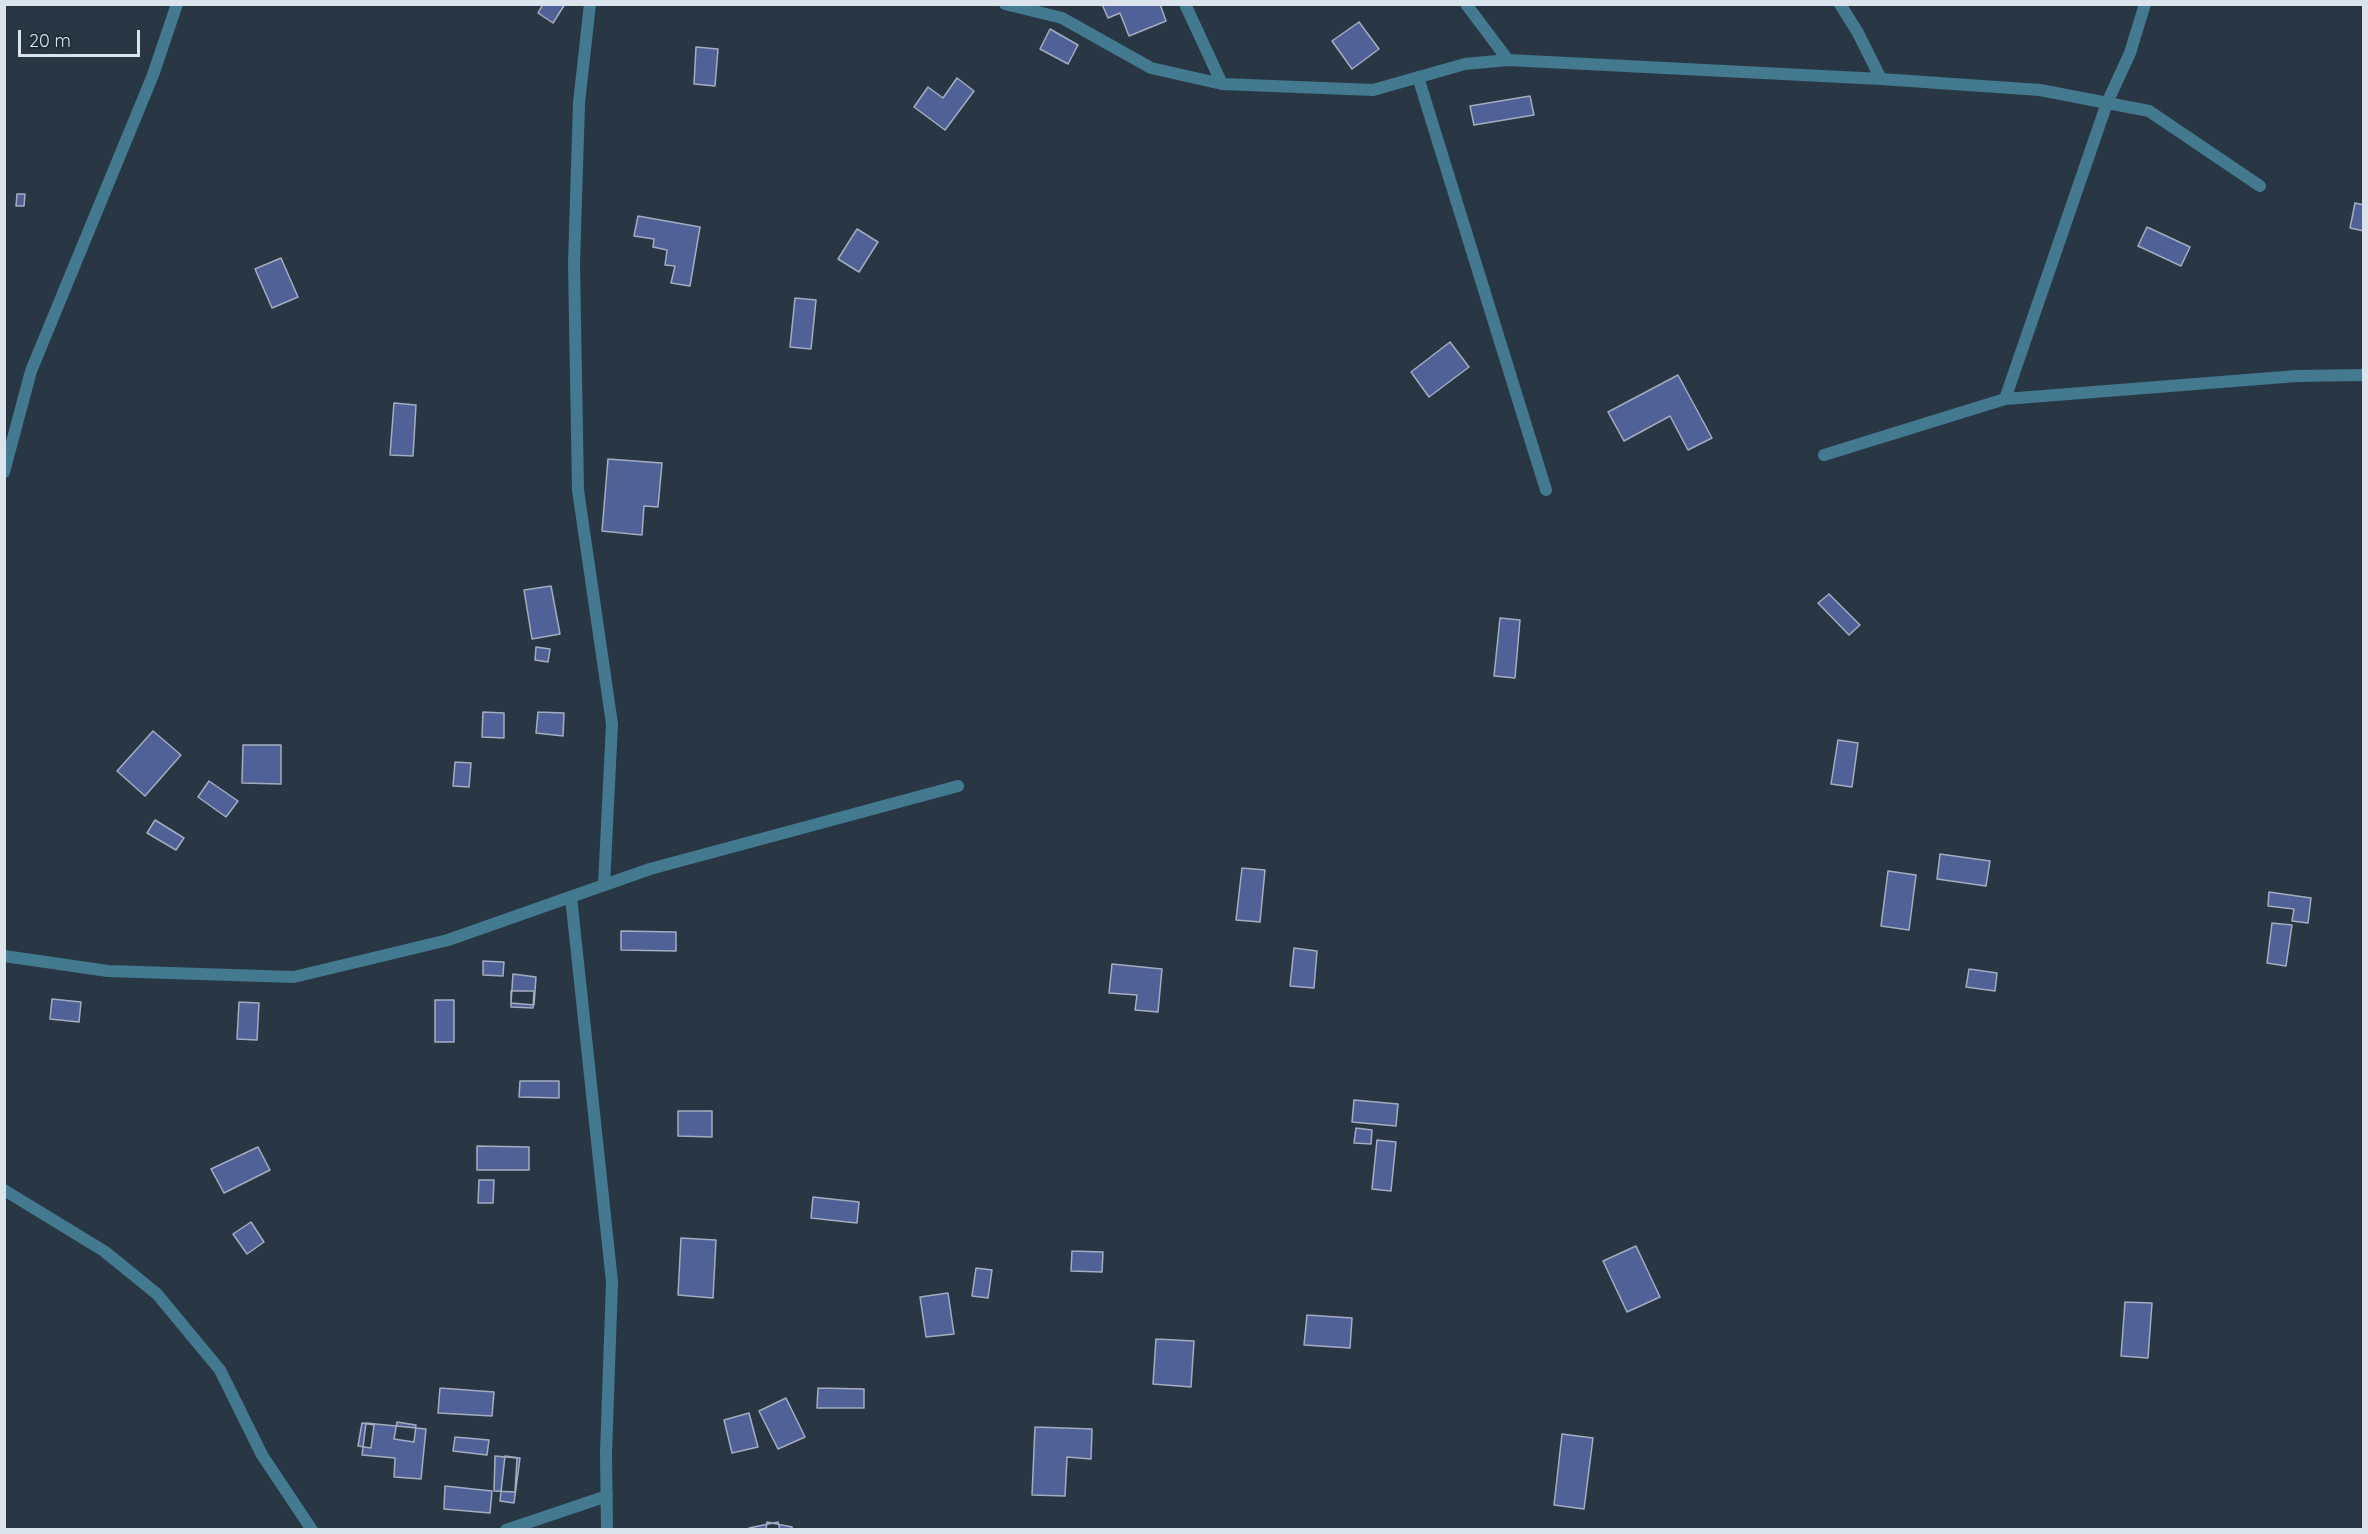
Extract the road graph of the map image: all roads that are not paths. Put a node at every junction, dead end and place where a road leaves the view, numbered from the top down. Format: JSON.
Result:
{"nodes":[{"id":1,"x":177,"y":4,"type":"edge"},
{"id":2,"x":590,"y":4,"type":"edge"},
{"id":3,"x":1005,"y":4,"type":"edge"},
{"id":4,"x":1185,"y":4,"type":"edge"},
{"id":5,"x":1466,"y":4,"type":"edge"},
{"id":6,"x":1840,"y":4,"type":"edge"},
{"id":7,"x":2145,"y":4,"type":"edge"},
{"id":8,"x":1508,"y":60,"type":"junction"},
{"id":9,"x":1418,"y":77,"type":"junction"},
{"id":10,"x":1881,"y":79,"type":"junction"},
{"id":11,"x":1222,"y":84,"type":"junction"},
{"id":12,"x":2107,"y":103,"type":"junction"},
{"id":13,"x":2260,"y":186,"type":"dead end"},
{"id":14,"x":2364,"y":375,"type":"edge"},
{"id":15,"x":2005,"y":399,"type":"junction"},
{"id":16,"x":1824,"y":455,"type":"dead end"},
{"id":17,"x":4,"y":472,"type":"edge"},
{"id":18,"x":1546,"y":490,"type":"dead end"},
{"id":19,"x":958,"y":786,"type":"dead end"},
{"id":20,"x":603,"y":885,"type":"junction"},
{"id":21,"x":571,"y":897,"type":"junction"},
{"id":22,"x":4,"y":956,"type":"edge"},
{"id":23,"x":4,"y":1190,"type":"edge"},
{"id":24,"x":607,"y":1496,"type":"junction"},
{"id":25,"x":312,"y":1530,"type":"edge"},
{"id":26,"x":506,"y":1530,"type":"edge"},
{"id":27,"x":607,"y":1530,"type":"edge"}],
"edges":[{"from":1,"to":17,"type":"street"},
{"from":2,"to":20,"type":"street"},
{"from":3,"to":11,"type":"street"},
{"from":4,"to":11,"type":"street"},
{"from":5,"to":8,"type":"street"},
{"from":6,"to":10,"type":"street"},
{"from":7,"to":12,"type":"street"},
{"from":8,"to":9,"type":"street"},
{"from":8,"to":10,"type":"street"},
{"from":9,"to":11,"type":"street"},
{"from":9,"to":18,"type":"street"},
{"from":10,"to":12,"type":"street"},
{"from":12,"to":13,"type":"street"},
{"from":12,"to":15,"type":"street"},
{"from":14,"to":15,"type":"street"},
{"from":15,"to":16,"type":"street"},
{"from":19,"to":20,"type":"street"},
{"from":20,"to":21,"type":"street"},
{"from":21,"to":22,"type":"street"},
{"from":21,"to":24,"type":"street"},
{"from":23,"to":25,"type":"street"},
{"from":24,"to":26,"type":"street"},
{"from":24,"to":27,"type":"street"}]}
